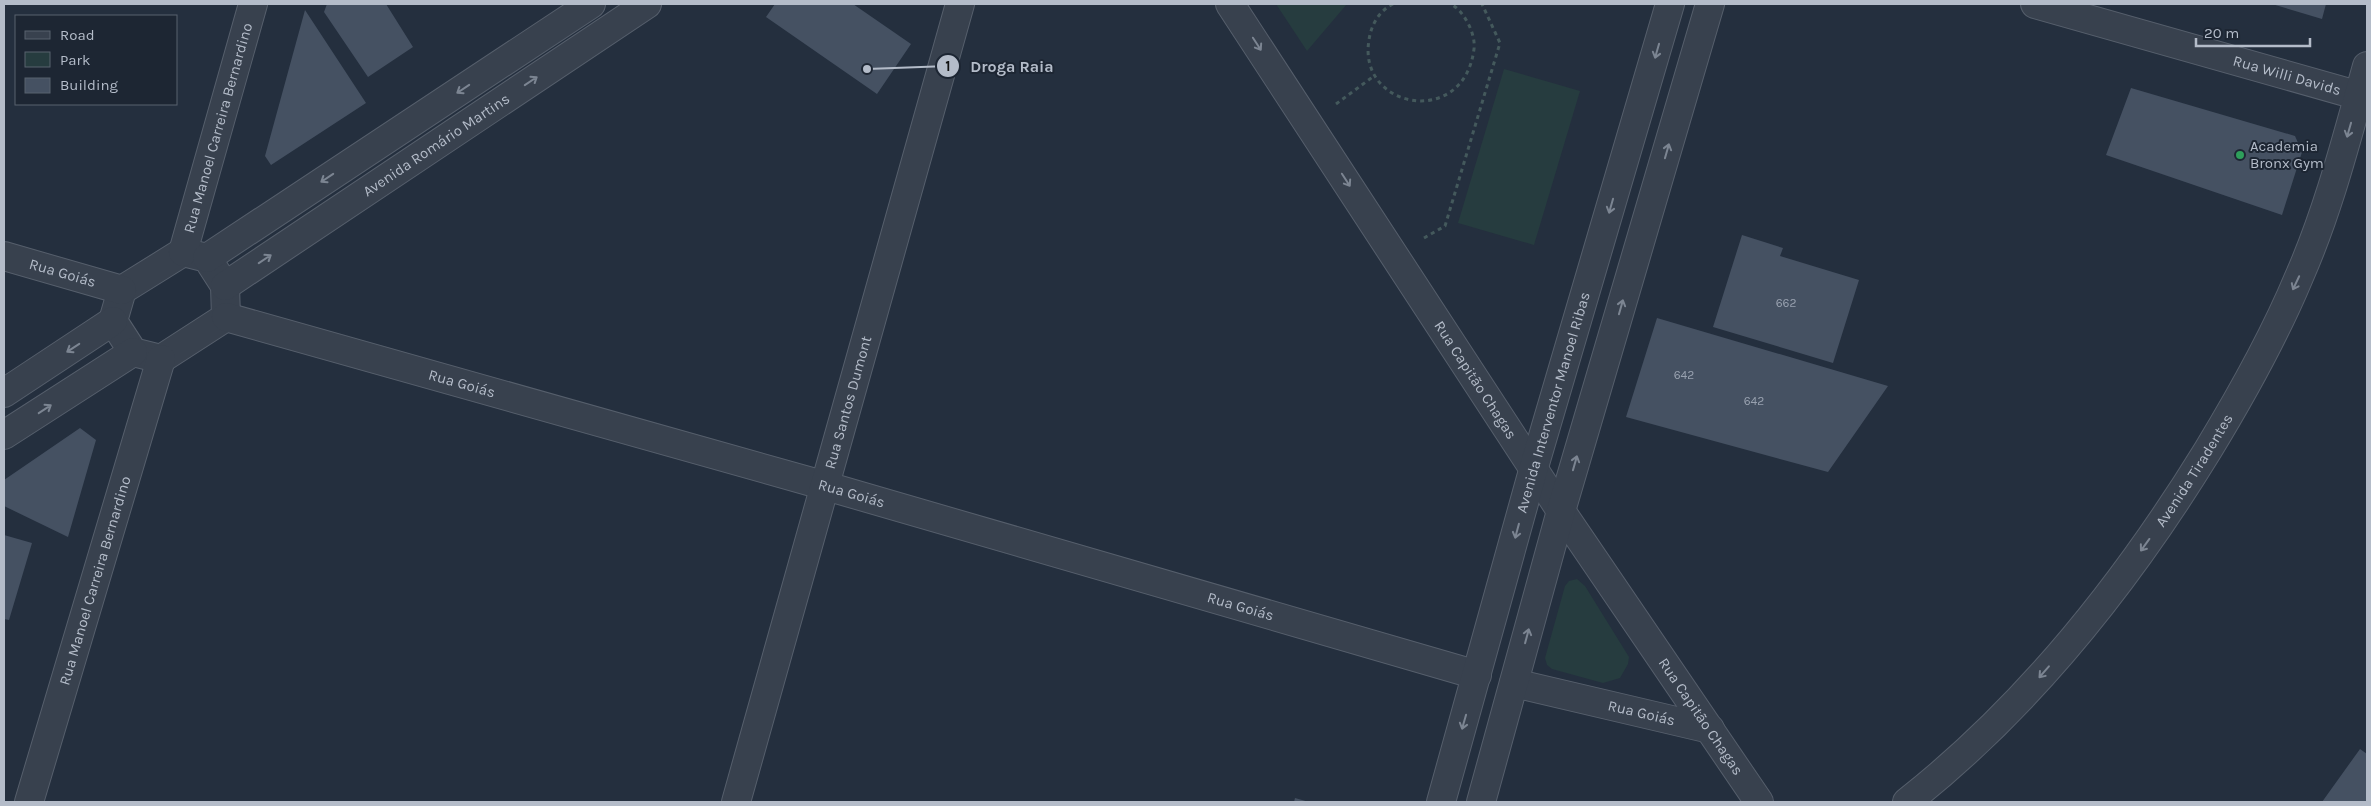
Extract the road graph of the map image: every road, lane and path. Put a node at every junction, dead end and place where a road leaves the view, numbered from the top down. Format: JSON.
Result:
{"nodes":[{"id":1,"x":254,"y":4,"type":"edge"},
{"id":2,"x":591,"y":4,"type":"edge"},
{"id":3,"x":648,"y":4,"type":"edge"},
{"id":4,"x":960,"y":4,"type":"edge"},
{"id":5,"x":1230,"y":4,"type":"edge"},
{"id":6,"x":1393,"y":4,"type":"edge"},
{"id":7,"x":1451,"y":4,"type":"edge"},
{"id":8,"x":1482,"y":4,"type":"edge"},
{"id":9,"x":1670,"y":4,"type":"edge"},
{"id":10,"x":1710,"y":4,"type":"edge"},
{"id":11,"x":2035,"y":4,"type":"edge"},
{"id":12,"x":2367,"y":66,"type":"edge"},
{"id":13,"x":1374,"y":76,"type":"junction"},
{"id":14,"x":2363,"y":97,"type":"edge"},
{"id":15,"x":1333,"y":106,"type":"dead end"},
{"id":16,"x":1418,"y":231,"type":"dead end"},
{"id":17,"x":1423,"y":239,"type":"junction"},
{"id":18,"x":1428,"y":247,"type":"dead end"},
{"id":19,"x":195,"y":255,"type":"junction"},
{"id":20,"x":4,"y":256,"type":"edge"},
{"id":21,"x":225,"y":286,"type":"junction"},
{"id":22,"x":122,"y":290,"type":"junction"},
{"id":23,"x":226,"y":317,"type":"junction"},
{"id":24,"x":114,"y":321,"type":"junction"},
{"id":25,"x":133,"y":352,"type":"junction"},
{"id":26,"x":161,"y":359,"type":"junction"},
{"id":27,"x":4,"y":393,"type":"edge"},
{"id":28,"x":4,"y":436,"type":"edge"},
{"id":29,"x":1534,"y":467,"type":"junction"},
{"id":30,"x":826,"y":486,"type":"junction"},
{"id":31,"x":1561,"y":510,"type":"junction"},
{"id":32,"x":1477,"y":675,"type":"junction"},
{"id":33,"x":1514,"y":683,"type":"junction"},
{"id":34,"x":1710,"y":729,"type":"junction"},
{"id":35,"x":29,"y":802,"type":"edge"},
{"id":36,"x":736,"y":802,"type":"edge"},
{"id":37,"x":1441,"y":802,"type":"edge"},
{"id":38,"x":1481,"y":802,"type":"edge"},
{"id":39,"x":1759,"y":802,"type":"edge"},
{"id":40,"x":1907,"y":802,"type":"edge"}],
"edges":[{"from":1,"to":19,"type":"street","name":"Rua Manoel Carreira Bernardino"},
{"from":2,"to":19,"type":"street","one_way":true},
{"from":21,"to":3,"type":"street","name":"Avenida Romário Martins","one_way":true},
{"from":4,"to":30,"type":"street","name":"Rua Santos Dumont"},
{"from":5,"to":29,"type":"street","name":"Rua Capitão Chagas","one_way":true},
{"from":6,"to":13,"type":"path"},
{"from":7,"to":13,"type":"path"},
{"from":8,"to":17,"type":"path"},
{"from":9,"to":29,"type":"street","name":"Avenida Interventor Manoel Ribas","one_way":true},
{"from":31,"to":10,"type":"street","one_way":true},
{"from":11,"to":14,"type":"street","name":"Rua Willi Davids"},
{"from":12,"to":14,"type":"street","name":"Avenida Tiradentes"},
{"from":13,"to":15,"type":"path"},
{"from":14,"to":40,"type":"street","name":"Avenida Tiradentes","one_way":true},
{"from":16,"to":17,"type":"path"},
{"from":17,"to":18,"type":"path"},
{"from":19,"to":21,"type":"street"},
{"from":19,"to":22,"type":"street"},
{"from":20,"to":22,"type":"street","name":"Rua Goiás"},
{"from":21,"to":23,"type":"street"},
{"from":22,"to":24,"type":"street"},
{"from":23,"to":26,"type":"street"},
{"from":23,"to":30,"type":"street","name":"Rua Goiás"},
{"from":24,"to":25,"type":"street"},
{"from":24,"to":27,"type":"street","one_way":true},
{"from":25,"to":26,"type":"street"},
{"from":28,"to":25,"type":"street","one_way":true},
{"from":26,"to":35,"type":"street","name":"Rua Manoel Carreira Bernardino"},
{"from":29,"to":31,"type":"street","name":"Rua Capitão Chagas"},
{"from":29,"to":32,"type":"street","name":"Avenida Interventor Manoel Ribas","one_way":true},
{"from":30,"to":32,"type":"street","name":"Rua Goiás"},
{"from":30,"to":36,"type":"street","name":"Rua Santos Dumont"},
{"from":33,"to":31,"type":"street","one_way":true},
{"from":31,"to":34,"type":"street","name":"Rua Capitão Chagas"},
{"from":32,"to":37,"type":"street","name":"Avenida Interventor Manoel Ribas","one_way":true},
{"from":33,"to":34,"type":"street","name":"Rua Goiás"},
{"from":33,"to":38,"type":"street"},
{"from":34,"to":39,"type":"street","name":"Rua Capitão Chagas"}]}
